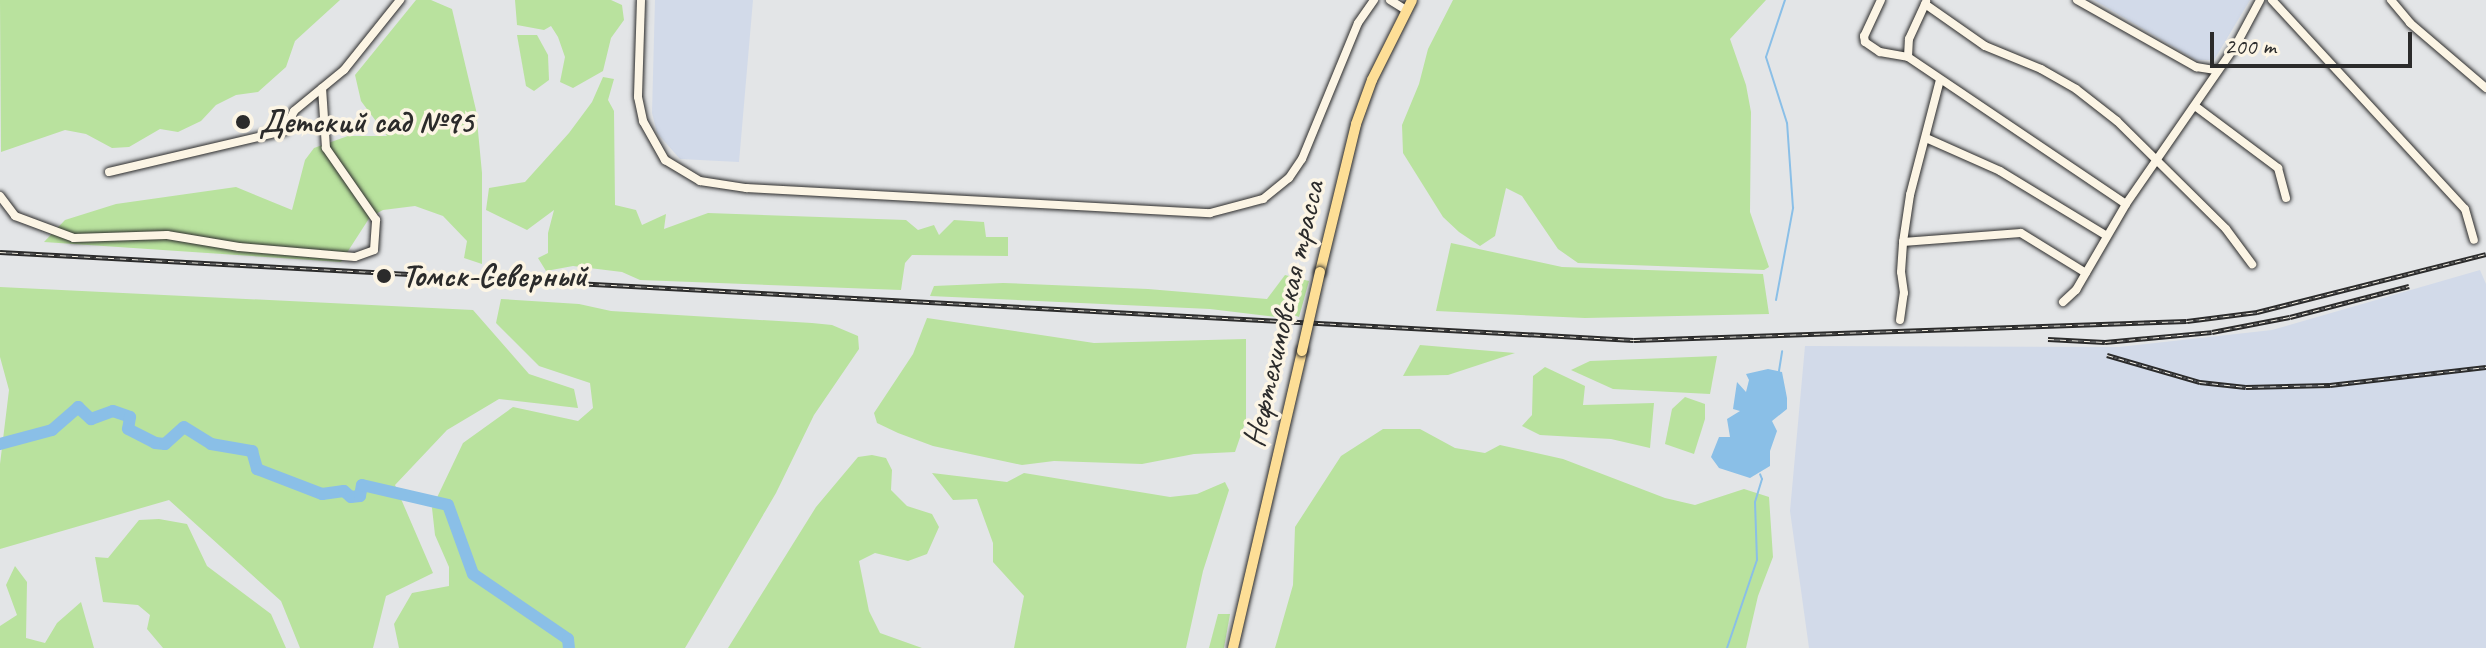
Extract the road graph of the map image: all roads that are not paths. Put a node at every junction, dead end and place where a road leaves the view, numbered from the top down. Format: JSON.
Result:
{"nodes":[{"id":1,"x":400,"y":0,"type":"edge"},
{"id":2,"x":641,"y":0,"type":"edge"},
{"id":3,"x":1390,"y":0,"type":"edge"},
{"id":4,"x":1881,"y":0,"type":"edge"},
{"id":5,"x":2077,"y":0,"type":"edge"},
{"id":6,"x":2260,"y":0,"type":"edge"},
{"id":7,"x":2272,"y":0,"type":"edge"},
{"id":8,"x":2391,"y":0,"type":"edge"},
{"id":9,"x":1375,"y":1,"type":"edge"},
{"id":10,"x":1926,"y":2,"type":"edge"},
{"id":11,"x":1409,"y":5,"type":"edge"},
{"id":12,"x":1908,"y":57,"type":"junction"},
{"id":13,"x":2216,"y":70,"type":"junction"},
{"id":14,"x":1940,"y":80,"type":"junction"},
{"id":15,"x":322,"y":88,"type":"junction"},
{"id":16,"x":2486,"y":88,"type":"edge"},
{"id":17,"x":2195,"y":106,"type":"junction"},
{"id":18,"x":1926,"y":138,"type":"junction"},
{"id":19,"x":2157,"y":162,"type":"junction"},
{"id":20,"x":109,"y":172,"type":"dead end"},
{"id":21,"x":0,"y":196,"type":"edge"},
{"id":22,"x":2286,"y":198,"type":"dead end"},
{"id":23,"x":2126,"y":204,"type":"junction"},
{"id":24,"x":2107,"y":236,"type":"junction"},
{"id":25,"x":2474,"y":240,"type":"dead end"},
{"id":26,"x":1903,"y":242,"type":"junction"},
{"id":27,"x":2252,"y":264,"type":"dead end"},
{"id":28,"x":2086,"y":273,"type":"junction"},
{"id":29,"x":2063,"y":302,"type":"dead end"},
{"id":30,"x":1900,"y":320,"type":"dead end"},
{"id":31,"x":1233,"y":648,"type":"edge"}],
"edges":[{"from":1,"to":15,"type":"street"},
{"from":2,"to":9,"type":"street"},
{"from":3,"to":11,"type":"street"},
{"from":4,"to":12,"type":"street"},
{"from":5,"to":13,"type":"street"},
{"from":6,"to":13,"type":"street"},
{"from":7,"to":25,"type":"street"},
{"from":8,"to":16,"type":"street"},
{"from":10,"to":12,"type":"street"},
{"from":10,"to":19,"type":"street"},
{"from":11,"to":31,"type":"main road","name":"Нефтехимовская трасса","bridge":true},
{"from":12,"to":14,"type":"street"},
{"from":13,"to":17,"type":"street"},
{"from":14,"to":18,"type":"street"},
{"from":14,"to":23,"type":"street"},
{"from":15,"to":20,"type":"street"},
{"from":15,"to":21,"type":"street"},
{"from":17,"to":19,"type":"street"},
{"from":17,"to":22,"type":"street"},
{"from":18,"to":24,"type":"street"},
{"from":18,"to":26,"type":"street"},
{"from":19,"to":23,"type":"street"},
{"from":19,"to":27,"type":"street"},
{"from":23,"to":24,"type":"street"},
{"from":24,"to":28,"type":"street"},
{"from":26,"to":28,"type":"street"},
{"from":26,"to":30,"type":"street"},
{"from":28,"to":29,"type":"street"}]}
